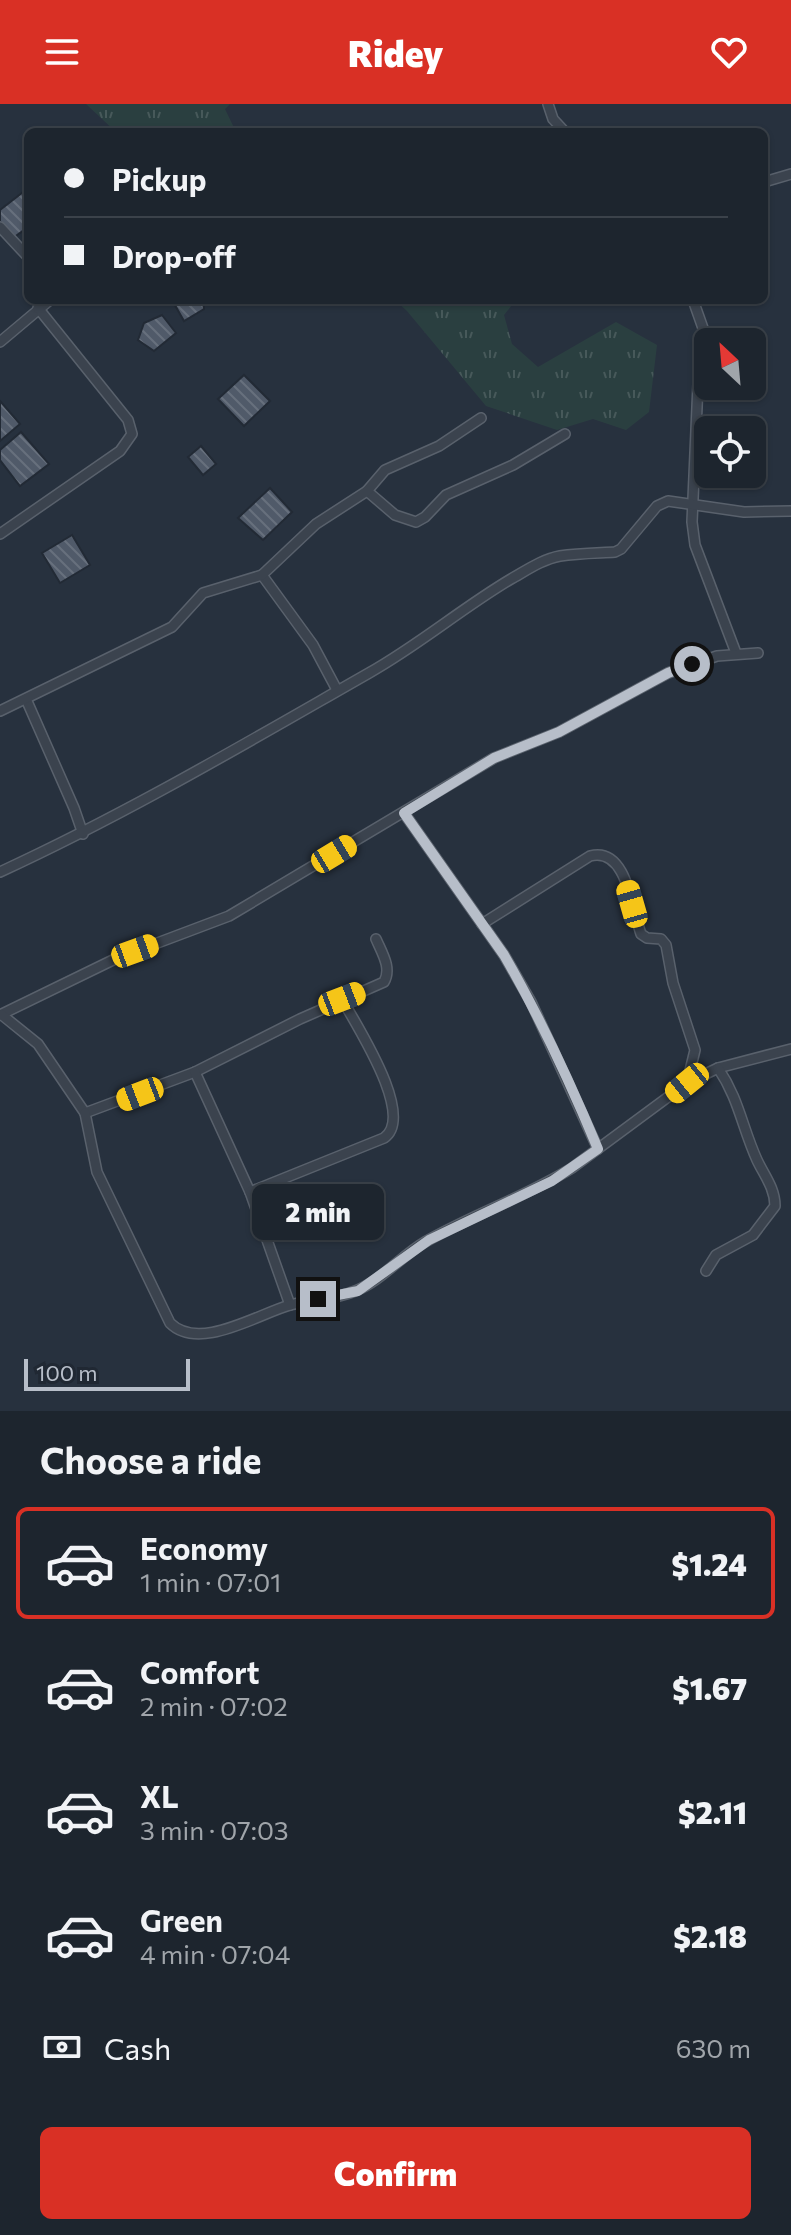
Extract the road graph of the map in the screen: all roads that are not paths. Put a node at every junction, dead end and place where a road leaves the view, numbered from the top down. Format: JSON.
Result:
{"nodes":[{"id":1,"x":548,"y":104,"type":"edge"},
{"id":2,"x":561,"y":128,"type":"edge"},
{"id":3,"x":791,"y":174,"type":"edge"},
{"id":4,"x":768,"y":181,"type":"edge"},
{"id":5,"x":0,"y":227,"type":"edge"},
{"id":6,"x":24,"y":253,"type":"edge"},
{"id":7,"x":44,"y":304,"type":"edge"},
{"id":8,"x":695,"y":304,"type":"edge"},
{"id":9,"x":38,"y":308,"type":"junction"},
{"id":10,"x":0,"y":342,"type":"edge"},
{"id":11,"x":481,"y":418,"type":"dead end"},
{"id":12,"x":565,"y":434,"type":"dead end"},
{"id":13,"x":367,"y":491,"type":"junction"},
{"id":14,"x":691,"y":502,"type":"junction"},
{"id":15,"x":791,"y":511,"type":"edge"},
{"id":16,"x":0,"y":534,"type":"edge"},
{"id":17,"x":262,"y":575,"type":"junction"},
{"id":18,"x":736,"y":653,"type":"junction"},
{"id":19,"x":758,"y":653,"type":"dead end"},
{"id":20,"x":337,"y":690,"type":"junction"},
{"id":21,"x":26,"y":699,"type":"junction"},
{"id":22,"x":0,"y":711,"type":"edge"},
{"id":23,"x":404,"y":813,"type":"junction"},
{"id":24,"x":83,"y":834,"type":"junction"},
{"id":25,"x":0,"y":872,"type":"edge"},
{"id":26,"x":482,"y":924,"type":"junction"},
{"id":27,"x":376,"y":939,"type":"dead end"},
{"id":28,"x":342,"y":999,"type":"junction"},
{"id":29,"x":1,"y":1015,"type":"edge"},
{"id":30,"x":791,"y":1049,"type":"edge"},
{"id":31,"x":718,"y":1068,"type":"junction"},
{"id":32,"x":195,"y":1072,"type":"junction"},
{"id":33,"x":687,"y":1083,"type":"junction"},
{"id":34,"x":85,"y":1113,"type":"junction"},
{"id":35,"x":598,"y":1149,"type":"junction"},
{"id":36,"x":250,"y":1192,"type":"junction"},
{"id":37,"x":706,"y":1271,"type":"dead end"},
{"id":38,"x":290,"y":1305,"type":"junction"}],
"edges":[{"from":1,"to":2,"type":"street"},
{"from":3,"to":4,"type":"street"},
{"from":5,"to":6,"type":"street"},
{"from":7,"to":9,"type":"street"},
{"from":8,"to":14,"type":"street"},
{"from":9,"to":10,"type":"street"},
{"from":9,"to":16,"type":"street"},
{"from":11,"to":13,"type":"street"},
{"from":12,"to":13,"type":"street"},
{"from":13,"to":17,"type":"street"},
{"from":14,"to":15,"type":"street"},
{"from":14,"to":18,"type":"street"},
{"from":14,"to":20,"type":"street"},
{"from":17,"to":20,"type":"street"},
{"from":17,"to":21,"type":"street"},
{"from":18,"to":19,"type":"street"},
{"from":18,"to":23,"type":"street"},
{"from":20,"to":24,"type":"street"},
{"from":21,"to":22,"type":"street"},
{"from":21,"to":24,"type":"street"},
{"from":23,"to":26,"type":"street"},
{"from":23,"to":29,"type":"street"},
{"from":24,"to":25,"type":"street"},
{"from":26,"to":33,"type":"street"},
{"from":26,"to":35,"type":"street"},
{"from":27,"to":28,"type":"street"},
{"from":28,"to":32,"type":"street"},
{"from":28,"to":36,"type":"street"},
{"from":29,"to":34,"type":"street"},
{"from":30,"to":31,"type":"street"},
{"from":31,"to":33,"type":"street"},
{"from":31,"to":37,"type":"street"},
{"from":32,"to":34,"type":"street"},
{"from":32,"to":36,"type":"street"},
{"from":33,"to":35,"type":"street"},
{"from":34,"to":38,"type":"street"},
{"from":35,"to":38,"type":"street"},
{"from":36,"to":38,"type":"street"}]}
